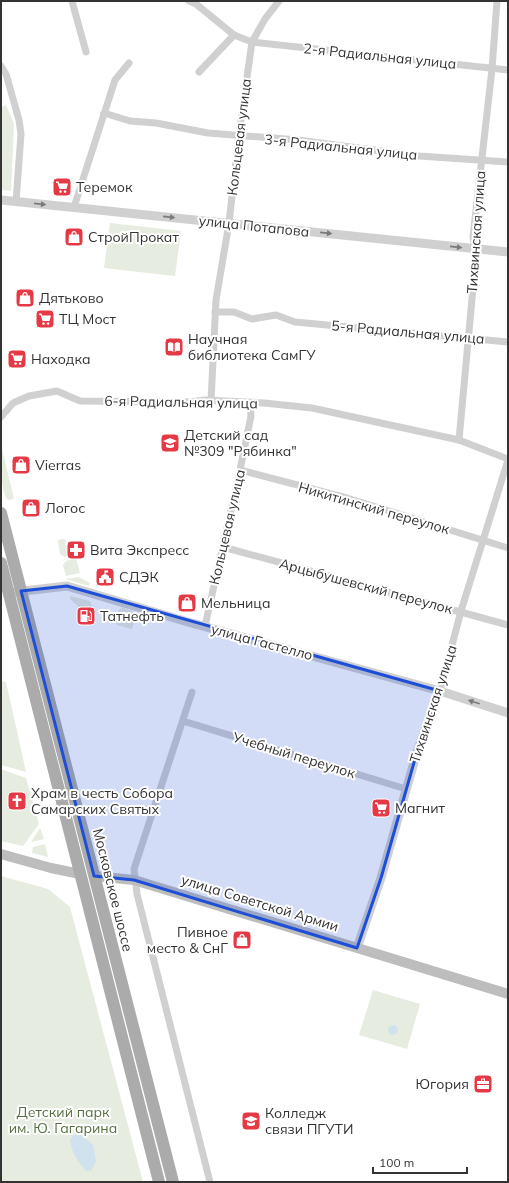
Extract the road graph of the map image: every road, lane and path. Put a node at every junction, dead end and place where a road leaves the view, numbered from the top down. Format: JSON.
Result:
{"nodes":[{"id":1,"x":72,"y":1,"type":"edge"},
{"id":2,"x":189,"y":1,"type":"edge"},
{"id":3,"x":279,"y":1,"type":"edge"},
{"id":4,"x":497,"y":1,"type":"edge"},
{"id":5,"x":234,"y":35,"type":"junction"},
{"id":6,"x":252,"y":42,"type":"junction"},
{"id":7,"x":86,"y":52,"type":"dead end"},
{"id":8,"x":128,"y":63,"type":"dead end"},
{"id":9,"x":1,"y":66,"type":"edge"},
{"id":10,"x":492,"y":69,"type":"junction"},
{"id":11,"x":508,"y":70,"type":"edge"},
{"id":12,"x":199,"y":72,"type":"dead end"},
{"id":13,"x":104,"y":113,"type":"junction"},
{"id":14,"x":239,"y":134,"type":"junction"},
{"id":15,"x":482,"y":160,"type":"junction"},
{"id":16,"x":508,"y":162,"type":"edge"},
{"id":17,"x":1,"y":200,"type":"edge"},
{"id":18,"x":16,"y":202,"type":"junction"},
{"id":19,"x":74,"y":207,"type":"junction"},
{"id":20,"x":229,"y":223,"type":"junction"},
{"id":21,"x":474,"y":248,"type":"junction"},
{"id":22,"x":508,"y":252,"type":"edge"},
{"id":23,"x":215,"y":312,"type":"junction"},
{"id":24,"x":469,"y":338,"type":"junction"},
{"id":25,"x":508,"y":342,"type":"edge"},
{"id":26,"x":211,"y":401,"type":"junction"},
{"id":27,"x":250,"y":403,"type":"junction"},
{"id":28,"x":1,"y":417,"type":"edge"},
{"id":29,"x":459,"y":440,"type":"junction"},
{"id":30,"x":508,"y":459,"type":"edge"},
{"id":31,"x":240,"y":470,"type":"junction"},
{"id":32,"x":1,"y":513,"type":"edge"},
{"id":33,"x":1,"y":539,"type":"edge"},
{"id":34,"x":483,"y":540,"type":"junction"},
{"id":35,"x":223,"y":547,"type":"junction"},
{"id":36,"x":508,"y":548,"type":"edge"},
{"id":37,"x":1,"y":563,"type":"edge"},
{"id":38,"x":18,"y":592,"type":"junction"},
{"id":39,"x":461,"y":611,"type":"junction"},
{"id":40,"x":508,"y":625,"type":"edge"},
{"id":41,"x":205,"y":626,"type":"junction"},
{"id":42,"x":440,"y":691,"type":"junction"},
{"id":43,"x":192,"y":692,"type":"dead end"},
{"id":44,"x":508,"y":713,"type":"edge"},
{"id":45,"x":183,"y":721,"type":"junction"},
{"id":46,"x":406,"y":789,"type":"junction"},
{"id":47,"x":1,"y":854,"type":"edge"},
{"id":48,"x":87,"y":875,"type":"junction"},
{"id":49,"x":134,"y":880,"type":"junction"},
{"id":50,"x":357,"y":948,"type":"junction"},
{"id":51,"x":508,"y":994,"type":"edge"},
{"id":52,"x":159,"y":1182,"type":"edge"},
{"id":53,"x":166,"y":1182,"type":"edge"},
{"id":54,"x":173,"y":1182,"type":"edge"},
{"id":55,"x":210,"y":1182,"type":"edge"}],
"edges":[{"from":1,"to":7,"type":"street"},
{"from":2,"to":5,"type":"street","name":"2-я Радиальная улица"},
{"from":3,"to":6,"type":"street","name":"Кольцевая улица"},
{"from":4,"to":10,"type":"street","name":"Тихвинская улица"},
{"from":5,"to":6,"type":"street","name":"2-я Радиальная улица"},
{"from":5,"to":12,"type":"street"},
{"from":6,"to":10,"type":"street","name":"2-я Радиальная улица"},
{"from":6,"to":14,"type":"street","name":"Кольцевая улица"},
{"from":8,"to":13,"type":"street"},
{"from":9,"to":18,"type":"street"},
{"from":10,"to":11,"type":"street","name":"2-я Радиальная улица"},
{"from":10,"to":15,"type":"street","name":"Тихвинская улица"},
{"from":13,"to":14,"type":"street","name":"3-я Радиальная улица"},
{"from":13,"to":19,"type":"street"},
{"from":14,"to":15,"type":"street","name":"3-я Радиальная улица"},
{"from":14,"to":20,"type":"street","name":"Кольцевая улица"},
{"from":15,"to":16,"type":"street","name":"3-я Радиальная улица"},
{"from":15,"to":21,"type":"street","name":"Тихвинская улица"},
{"from":17,"to":18,"type":"street","name":"улица Потапова"},
{"from":18,"to":19,"type":"street","name":"улица Потапова","one_way":true},
{"from":19,"to":20,"type":"street","name":"улица Потапова","one_way":true},
{"from":20,"to":21,"type":"street","name":"улица Потапова","one_way":true},
{"from":20,"to":23,"type":"street","name":"Кольцевая улица"},
{"from":21,"to":22,"type":"street","name":"улица Потапова"},
{"from":21,"to":24,"type":"street","name":"Тихвинская улица"},
{"from":23,"to":24,"type":"street","name":"5-я Радиальная улица"},
{"from":23,"to":26,"type":"street","name":"Кольцевая улица"},
{"from":24,"to":25,"type":"street","name":"5-я Радиальная улица"},
{"from":24,"to":29,"type":"street","name":"Тихвинская улица"},
{"from":26,"to":27,"type":"street","name":"6-я Радиальная улица"},
{"from":26,"to":28,"type":"street","name":"6-я Радиальная улица"},
{"from":27,"to":29,"type":"street","name":"6-я Радиальная улица"},
{"from":27,"to":31,"type":"street","name":"Кольцевая улица"},
{"from":29,"to":30,"type":"street","name":"6-я Радиальная улица"},
{"from":30,"to":34,"type":"street","name":"Тихвинская улица"},
{"from":31,"to":34,"type":"street","name":"Никитинский переулок"},
{"from":31,"to":35,"type":"street","name":"Кольцевая улица"},
{"from":32,"to":38,"type":"main road","name":"Московское шоссе"},
{"from":33,"to":38,"type":"main road","name":"Московское шоссе"},
{"from":34,"to":36,"type":"street","name":"Никитинский переулок"},
{"from":34,"to":39,"type":"street","name":"Тихвинская улица"},
{"from":35,"to":39,"type":"street","name":"Арцыбушевский переулок"},
{"from":35,"to":41,"type":"street","name":"Кольцевая улица"},
{"from":37,"to":48,"type":"main road","name":"Московское шоссе"},
{"from":38,"to":41,"type":"street","name":"улица Гастелло"},
{"from":38,"to":48,"type":"main road","name":"Московское шоссе"},
{"from":39,"to":40,"type":"street","name":"Арцыбушевский переулок"},
{"from":39,"to":42,"type":"street","name":"Тихвинская улица"},
{"from":41,"to":42,"type":"street","name":"улица Гастелло"},
{"from":44,"to":42,"type":"street","name":"улица Гастелло","one_way":true},
{"from":42,"to":46,"type":"street","name":"Тихвинская улица"},
{"from":43,"to":45,"type":"street"},
{"from":45,"to":46,"type":"street","name":"Учебный переулок"},
{"from":45,"to":49,"type":"street"},
{"from":46,"to":50,"type":"street","name":"Тихвинская улица"},
{"from":47,"to":48,"type":"main road","name":"улица Советской Армии"},
{"from":48,"to":49,"type":"main road","name":"улица Советской Армии"},
{"from":48,"to":52,"type":"main road","name":"Московское шоссе"},
{"from":48,"to":53,"type":"main road","name":"Московское шоссе"},
{"from":48,"to":54,"type":"main road","name":"Московское шоссе"},
{"from":49,"to":50,"type":"main road","name":"улица Советской Армии"},
{"from":49,"to":55,"type":"street"},
{"from":50,"to":51,"type":"main road","name":"улица Советской Армии"}]}
